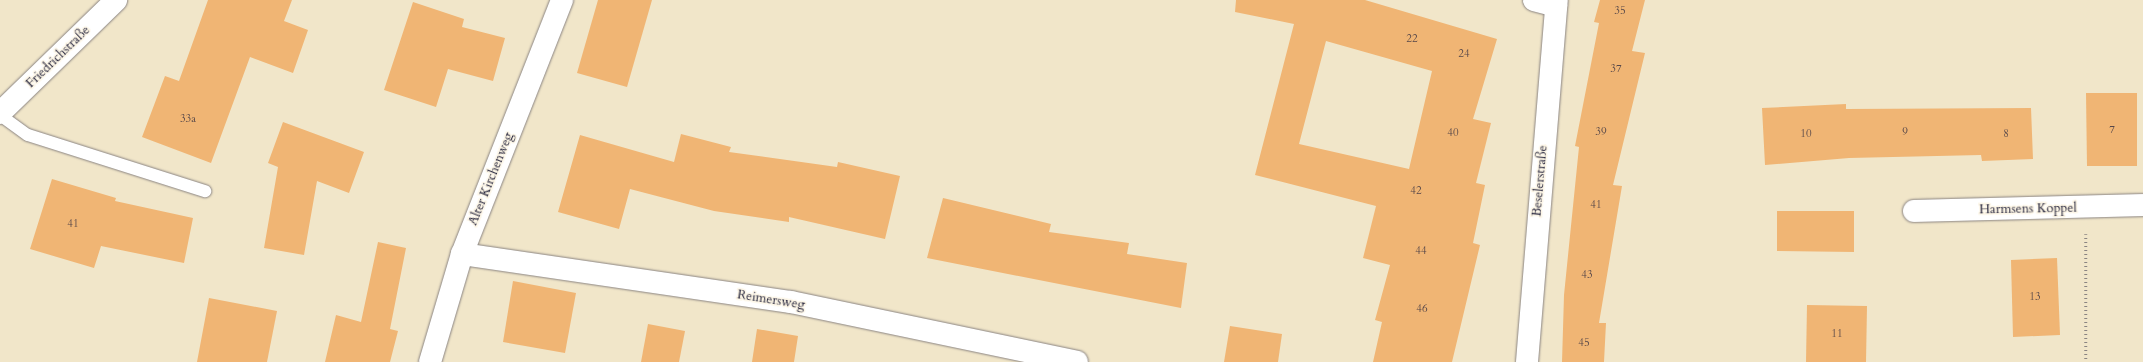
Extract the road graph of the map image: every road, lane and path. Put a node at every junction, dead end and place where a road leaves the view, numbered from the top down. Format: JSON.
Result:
{"nodes":[{"id":1,"x":116,"y":0,"type":"edge"},
{"id":2,"x":562,"y":0,"type":"edge"},
{"id":3,"x":1534,"y":0,"type":"edge"},
{"id":4,"x":1556,"y":3,"type":"edge"},
{"id":5,"x":0,"y":114,"type":"edge"},
{"id":6,"x":205,"y":191,"type":"dead end"},
{"id":7,"x":2143,"y":206,"type":"edge"},
{"id":8,"x":2086,"y":207,"type":"junction"},
{"id":9,"x":1914,"y":212,"type":"dead end"},
{"id":10,"x":462,"y":254,"type":"junction"},
{"id":11,"x":430,"y":362,"type":"edge"},
{"id":12,"x":1077,"y":362,"type":"edge"},
{"id":13,"x":1527,"y":362,"type":"edge"},
{"id":14,"x":2086,"y":362,"type":"edge"}],
"edges":[{"from":1,"to":5,"type":"street","name":"Friedrichstraße"},
{"from":2,"to":10,"type":"street","name":"Alter Kirchenweg"},
{"from":3,"to":4,"type":"street"},
{"from":4,"to":13,"type":"street","name":"Beselerstraße"},
{"from":5,"to":6,"type":"lane"},
{"from":7,"to":8,"type":"street","name":"Harmsens Koppel"},
{"from":8,"to":9,"type":"street","name":"Harmsens Koppel"},
{"from":8,"to":14,"type":"path"},
{"from":10,"to":11,"type":"street","name":"Alter Kirchenweg"},
{"from":10,"to":12,"type":"street","name":"Reimersweg"}]}
